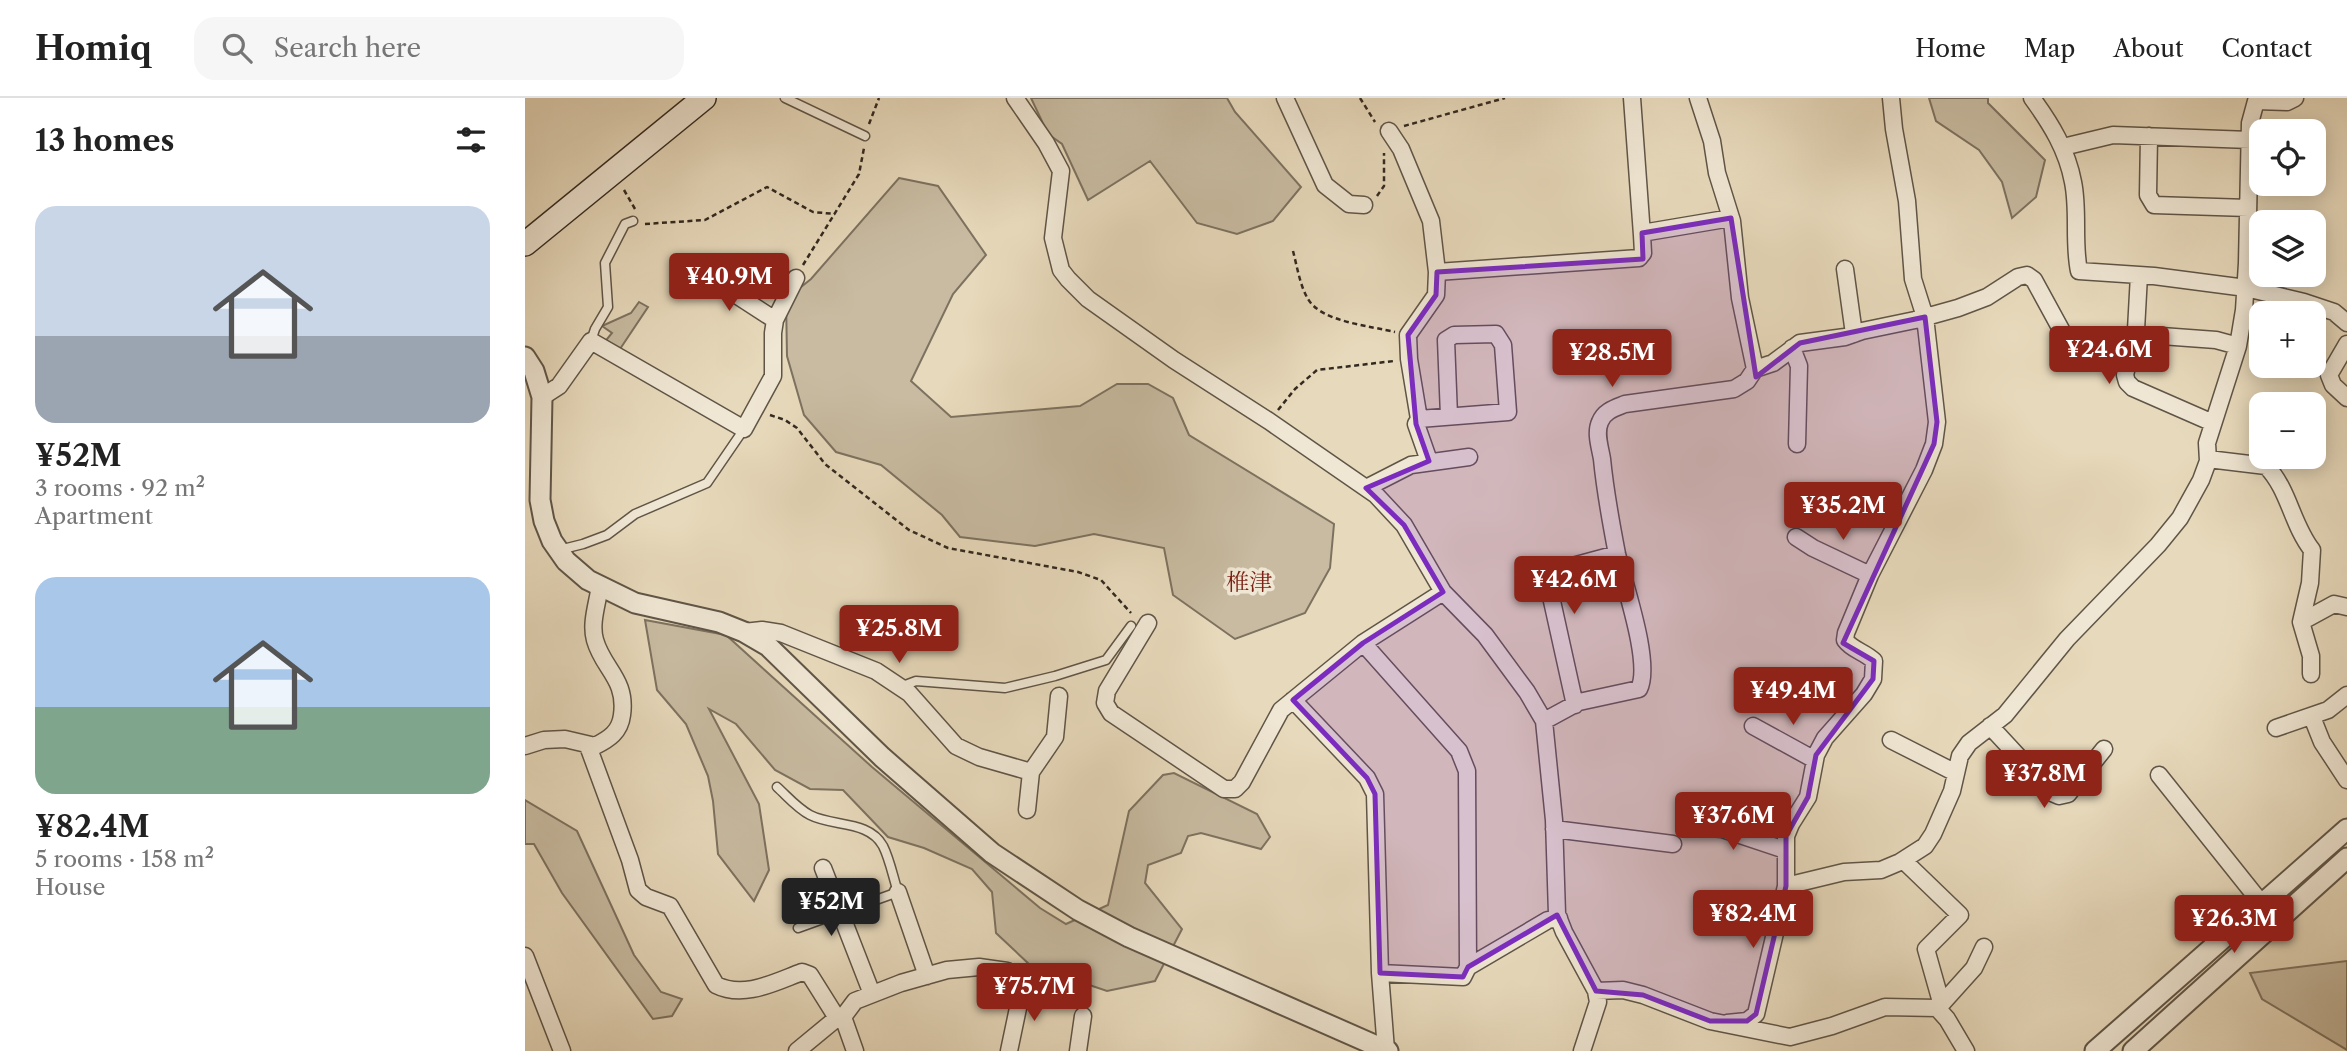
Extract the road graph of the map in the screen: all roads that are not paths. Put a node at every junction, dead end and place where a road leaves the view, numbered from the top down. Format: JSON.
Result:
{"nodes":[{"id":1,"x":704,"y":98,"type":"edge"},
{"id":2,"x":785,"y":98,"type":"edge"},
{"id":3,"x":1015,"y":98,"type":"edge"},
{"id":4,"x":1285,"y":98,"type":"edge"},
{"id":5,"x":1632,"y":98,"type":"edge"},
{"id":6,"x":1699,"y":98,"type":"edge"},
{"id":7,"x":1891,"y":98,"type":"edge"},
{"id":8,"x":2032,"y":98,"type":"edge"},
{"id":9,"x":2295,"y":98,"type":"edge"},
{"id":10,"x":2252,"y":119,"type":"edge"},
{"id":11,"x":1387,"y":131,"type":"road end"},
{"id":12,"x":865,"y":136,"type":"road end"},
{"id":13,"x":2149,"y":136,"type":"junction"},
{"id":14,"x":2249,"y":141,"type":"edge"},
{"id":15,"x":2063,"y":147,"type":"junction"},
{"id":16,"x":2249,"y":174,"type":"edge"},
{"id":17,"x":1364,"y":205,"type":"road end"},
{"id":18,"x":2248,"y":208,"type":"junction"},
{"id":19,"x":1731,"y":218,"type":"junction"},
{"id":20,"x":633,"y":221,"type":"road end"},
{"id":21,"x":1642,"y":233,"type":"junction"},
{"id":22,"x":525,"y":244,"type":"edge"},
{"id":23,"x":1845,"y":269,"type":"dead end"},
{"id":24,"x":1437,"y":272,"type":"junction"},
{"id":25,"x":704,"y":274,"type":"dead end"},
{"id":26,"x":2139,"y":275,"type":"junction"},
{"id":27,"x":796,"y":278,"type":"road end"},
{"id":28,"x":2246,"y":288,"type":"junction"},
{"id":29,"x":1925,"y":317,"type":"junction"},
{"id":30,"x":775,"y":320,"type":"junction"},
{"id":31,"x":2347,"y":323,"type":"edge"},
{"id":32,"x":1854,"y":334,"type":"junction"},
{"id":33,"x":2134,"y":334,"type":"junction"},
{"id":34,"x":2064,"y":335,"type":"dead end"},
{"id":35,"x":591,"y":341,"type":"junction"},
{"id":36,"x":2347,"y":344,"type":"edge"},
{"id":37,"x":2238,"y":346,"type":"junction"},
{"id":38,"x":1792,"y":348,"type":"junction"},
{"id":39,"x":525,"y":356,"type":"edge"},
{"id":40,"x":1755,"y":369,"type":"junction"},
{"id":41,"x":542,"y":397,"type":"junction"},
{"id":42,"x":2347,"y":398,"type":"edge"},
{"id":43,"x":1449,"y":416,"type":"junction"},
{"id":44,"x":1419,"y":419,"type":"junction"},
{"id":45,"x":2213,"y":423,"type":"junction"},
{"id":46,"x":744,"y":429,"type":"junction"},
{"id":47,"x":1797,"y":444,"type":"dead end"},
{"id":48,"x":1469,"y":457,"type":"dead end"},
{"id":49,"x":2208,"y":459,"type":"junction"},
{"id":50,"x":1429,"y":461,"type":"junction"},
{"id":51,"x":1366,"y":488,"type":"junction"},
{"id":52,"x":1796,"y":537,"type":"dead end"},
{"id":53,"x":559,"y":551,"type":"junction"},
{"id":54,"x":1617,"y":554,"type":"junction"},
{"id":55,"x":1870,"y":575,"type":"junction"},
{"id":56,"x":600,"y":586,"type":"junction"},
{"id":57,"x":1443,"y":592,"type":"junction"},
{"id":58,"x":2347,"y":607,"type":"edge"},
{"id":59,"x":2301,"y":622,"type":"junction"},
{"id":60,"x":1139,"y":625,"type":"joint"},
{"id":61,"x":744,"y":632,"type":"junction"},
{"id":62,"x":1363,"y":643,"type":"junction"},
{"id":63,"x":2311,"y":674,"type":"dead end"},
{"id":64,"x":900,"y":687,"type":"junction"},
{"id":65,"x":2347,"y":695,"type":"edge"},
{"id":66,"x":1059,"y":696,"type":"dead end"},
{"id":67,"x":1293,"y":700,"type":"junction"},
{"id":68,"x":1575,"y":705,"type":"junction"},
{"id":69,"x":2312,"y":717,"type":"junction"},
{"id":70,"x":1543,"y":721,"type":"junction"},
{"id":71,"x":1753,"y":726,"type":"dead end"},
{"id":72,"x":1990,"y":726,"type":"junction"},
{"id":73,"x":2276,"y":728,"type":"dead end"},
{"id":74,"x":1891,"y":740,"type":"dead end"},
{"id":75,"x":525,"y":746,"type":"edge"},
{"id":76,"x":587,"y":746,"type":"junction"},
{"id":77,"x":2105,"y":749,"type":"dead end"},
{"id":78,"x":1815,"y":760,"type":"junction"},
{"id":79,"x":1031,"y":772,"type":"junction"},
{"id":80,"x":1956,"y":773,"type":"junction"},
{"id":81,"x":2159,"y":775,"type":"dead end"},
{"id":82,"x":2347,"y":780,"type":"edge"},
{"id":83,"x":777,"y":787,"type":"dead end"},
{"id":84,"x":1027,"y":810,"type":"dead end"},
{"id":85,"x":1685,"y":826,"type":"dead end"},
{"id":86,"x":1554,"y":829,"type":"junction"},
{"id":87,"x":2347,"y":829,"type":"edge"},
{"id":88,"x":1673,"y":844,"type":"dead end"},
{"id":89,"x":1785,"y":850,"type":"junction"},
{"id":90,"x":2347,"y":859,"type":"edge"},
{"id":91,"x":1903,"y":860,"type":"junction"},
{"id":92,"x":823,"y":867,"type":"dead end"},
{"id":93,"x":1786,"y":886,"type":"junction"},
{"id":94,"x":898,"y":892,"type":"junction"},
{"id":95,"x":2262,"y":904,"type":"junction"},
{"id":96,"x":841,"y":913,"type":"junction"},
{"id":97,"x":1559,"y":918,"type":"junction"},
{"id":98,"x":798,"y":928,"type":"dead end"},
{"id":99,"x":1984,"y":947,"type":"dead end"},
{"id":100,"x":525,"y":956,"type":"edge"},
{"id":101,"x":1468,"y":967,"type":"junction"},
{"id":102,"x":1380,"y":972,"type":"junction"},
{"id":103,"x":927,"y":976,"type":"junction"},
{"id":104,"x":1596,"y":991,"type":"junction"},
{"id":105,"x":873,"y":994,"type":"junction"},
{"id":106,"x":1939,"y":1005,"type":"junction"},
{"id":107,"x":1083,"y":1016,"type":"dead end"},
{"id":108,"x":840,"y":1017,"type":"junction"},
{"id":109,"x":1727,"y":1023,"type":"junction"},
{"id":110,"x":562,"y":1051,"type":"edge"},
{"id":111,"x":797,"y":1051,"type":"edge"},
{"id":112,"x":855,"y":1051,"type":"edge"},
{"id":113,"x":1009,"y":1051,"type":"edge"},
{"id":114,"x":1078,"y":1051,"type":"edge"},
{"id":115,"x":1387,"y":1051,"type":"edge"},
{"id":116,"x":1582,"y":1051,"type":"edge"},
{"id":117,"x":1966,"y":1051,"type":"edge"},
{"id":118,"x":2095,"y":1051,"type":"edge"},
{"id":119,"x":2133,"y":1051,"type":"edge"}],
"edges":[{"from":1,"to":22,"type":"main road"},
{"from":2,"to":12,"type":"lane"},
{"from":3,"to":51,"type":"street"},
{"from":4,"to":17,"type":"street"},
{"from":5,"to":21,"type":"street"},
{"from":6,"to":19,"type":"street"},
{"from":7,"to":29,"type":"street"},
{"from":8,"to":15,"type":"street"},
{"from":9,"to":10,"type":"street"},
{"from":11,"to":24,"type":"street"},
{"from":13,"to":14,"type":"street"},
{"from":13,"to":15,"type":"street"},
{"from":13,"to":18,"type":"street"},
{"from":15,"to":26,"type":"street"},
{"from":16,"to":18,"type":"street"},
{"from":18,"to":28,"type":"street"},
{"from":19,"to":21,"type":"street"},
{"from":19,"to":40,"type":"street"},
{"from":20,"to":35,"type":"lane"},
{"from":21,"to":24,"type":"street"},
{"from":23,"to":32,"type":"street"},
{"from":24,"to":44,"type":"street"},
{"from":25,"to":30,"type":"street"},
{"from":26,"to":28,"type":"street"},
{"from":26,"to":33,"type":"street"},
{"from":27,"to":30,"type":"street"},
{"from":28,"to":31,"type":"street"},
{"from":28,"to":37,"type":"street"},
{"from":29,"to":32,"type":"street"},
{"from":29,"to":34,"type":"street"},
{"from":29,"to":55,"type":"street"},
{"from":30,"to":46,"type":"street"},
{"from":32,"to":38,"type":"street"},
{"from":33,"to":37,"type":"street"},
{"from":33,"to":45,"type":"street"},
{"from":35,"to":41,"type":"street"},
{"from":35,"to":46,"type":"street"},
{"from":36,"to":42,"type":"street"},
{"from":37,"to":45,"type":"street"},
{"from":38,"to":40,"type":"street"},
{"from":38,"to":47,"type":"street"},
{"from":39,"to":41,"type":"street"},
{"from":40,"to":54,"type":"street"},
{"from":41,"to":53,"type":"street"},
{"from":43,"to":43,"type":"street"},
{"from":43,"to":44,"type":"street"},
{"from":44,"to":50,"type":"street"},
{"from":45,"to":49,"type":"street"},
{"from":46,"to":53,"type":"lane"},
{"from":48,"to":50,"type":"street"},
{"from":49,"to":59,"type":"street"},
{"from":49,"to":72,"type":"street"},
{"from":50,"to":51,"type":"street"},
{"from":51,"to":57,"type":"street"},
{"from":52,"to":55,"type":"street"},
{"from":53,"to":56,"type":"street"},
{"from":54,"to":68,"type":"street"},
{"from":54,"to":68,"type":"street"},
{"from":55,"to":78,"type":"street"},
{"from":56,"to":61,"type":"street"},
{"from":56,"to":76,"type":"street"},
{"from":57,"to":62,"type":"street"},
{"from":57,"to":70,"type":"street"},
{"from":58,"to":59,"type":"street"},
{"from":59,"to":63,"type":"street"},
{"from":60,"to":64,"type":"lane"},
{"from":60,"to":67,"type":"street"},
{"from":61,"to":64,"type":"street"},
{"from":61,"to":115,"type":"street"},
{"from":62,"to":67,"type":"street"},
{"from":62,"to":101,"type":"street"},
{"from":64,"to":79,"type":"street"},
{"from":65,"to":69,"type":"street"},
{"from":66,"to":79,"type":"street"},
{"from":67,"to":102,"type":"street"},
{"from":68,"to":70,"type":"street"},
{"from":69,"to":73,"type":"street"},
{"from":69,"to":82,"type":"street"},
{"from":70,"to":86,"type":"street"},
{"from":71,"to":78,"type":"street"},
{"from":72,"to":77,"type":"street"},
{"from":72,"to":80,"type":"street"},
{"from":74,"to":80,"type":"street"},
{"from":75,"to":76,"type":"street"},
{"from":76,"to":108,"type":"street"},
{"from":78,"to":89,"type":"street"},
{"from":79,"to":84,"type":"street"},
{"from":80,"to":91,"type":"street"},
{"from":81,"to":95,"type":"street"},
{"from":83,"to":94,"type":"lane"},
{"from":85,"to":89,"type":"street"},
{"from":86,"to":88,"type":"street"},
{"from":86,"to":97,"type":"street"},
{"from":87,"to":95,"type":"street"},
{"from":89,"to":93,"type":"street"},
{"from":90,"to":119,"type":"street"},
{"from":91,"to":93,"type":"street"},
{"from":91,"to":106,"type":"street"},
{"from":92,"to":96,"type":"street"},
{"from":93,"to":109,"type":"street"},
{"from":94,"to":96,"type":"lane"},
{"from":94,"to":103,"type":"street"},
{"from":95,"to":118,"type":"street"},
{"from":96,"to":98,"type":"lane"},
{"from":96,"to":105,"type":"street"},
{"from":97,"to":101,"type":"street"},
{"from":97,"to":104,"type":"street"},
{"from":99,"to":106,"type":"street"},
{"from":100,"to":110,"type":"street"},
{"from":101,"to":102,"type":"street"},
{"from":102,"to":115,"type":"street"},
{"from":103,"to":105,"type":"street"},
{"from":103,"to":113,"type":"street"},
{"from":104,"to":109,"type":"street"},
{"from":104,"to":116,"type":"street"},
{"from":105,"to":108,"type":"street"},
{"from":106,"to":109,"type":"street"},
{"from":106,"to":117,"type":"street"},
{"from":107,"to":114,"type":"street"},
{"from":108,"to":111,"type":"street"},
{"from":108,"to":112,"type":"street"}]}
